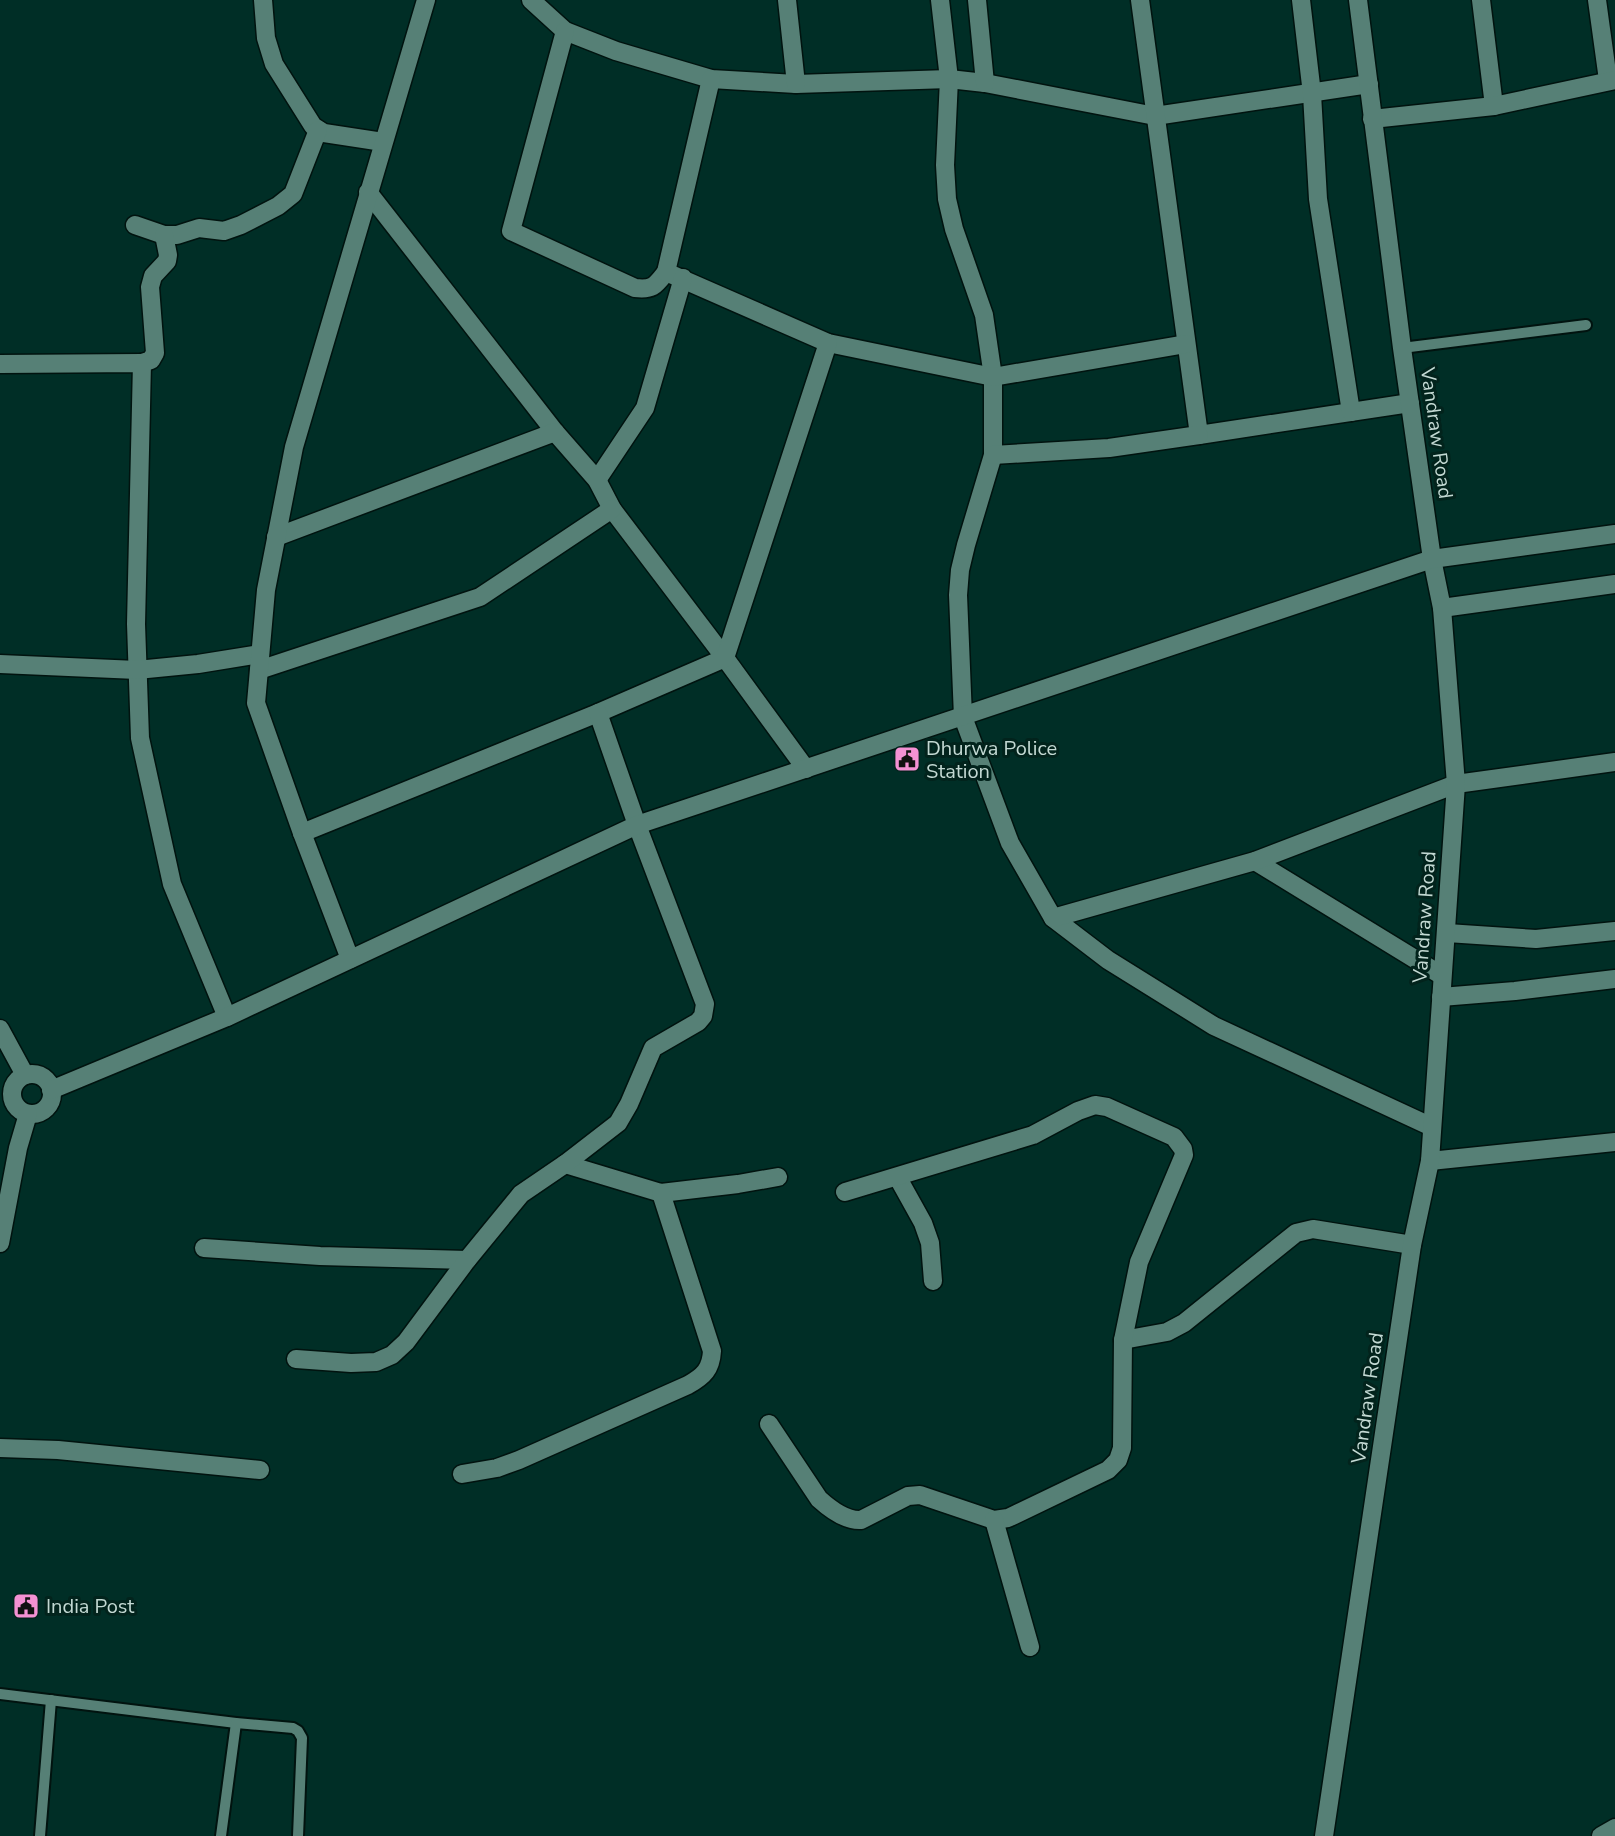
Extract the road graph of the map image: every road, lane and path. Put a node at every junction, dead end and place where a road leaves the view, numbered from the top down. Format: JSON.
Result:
{"nodes":[{"id":1,"x":263,"y":0,"type":"edge"},
{"id":2,"x":426,"y":0,"type":"edge"},
{"id":3,"x":531,"y":0,"type":"edge"},
{"id":4,"x":787,"y":0,"type":"edge"},
{"id":5,"x":940,"y":0,"type":"edge"},
{"id":6,"x":977,"y":0,"type":"edge"},
{"id":7,"x":1140,"y":0,"type":"edge"},
{"id":8,"x":1301,"y":0,"type":"edge"},
{"id":9,"x":1358,"y":0,"type":"edge"},
{"id":10,"x":1481,"y":0,"type":"edge"},
{"id":11,"x":1597,"y":0,"type":"edge"},
{"id":12,"x":565,"y":31,"type":"junction"},
{"id":13,"x":711,"y":79,"type":"junction"},
{"id":14,"x":949,"y":79,"type":"junction"},
{"id":15,"x":1611,"y":80,"type":"edge"},
{"id":16,"x":985,"y":83,"type":"junction"},
{"id":17,"x":796,"y":84,"type":"junction"},
{"id":18,"x":1369,"y":84,"type":"junction"},
{"id":19,"x":1312,"y":94,"type":"junction"},
{"id":20,"x":1494,"y":106,"type":"junction"},
{"id":21,"x":1155,"y":116,"type":"junction"},
{"id":22,"x":1372,"y":119,"type":"junction"},
{"id":23,"x":318,"y":130,"type":"junction"},
{"id":24,"x":383,"y":142,"type":"junction"},
{"id":25,"x":368,"y":192,"type":"junction"},
{"id":26,"x":135,"y":225,"type":"dead end"},
{"id":27,"x":164,"y":235,"type":"junction"},
{"id":28,"x":675,"y":275,"type":"junction"},
{"id":29,"x":1586,"y":325,"type":"dead end"},
{"id":30,"x":828,"y":343,"type":"junction"},
{"id":31,"x":1186,"y":344,"type":"junction"},
{"id":32,"x":1402,"y":348,"type":"junction"},
{"id":33,"x":141,"y":363,"type":"junction"},
{"id":34,"x":0,"y":364,"type":"edge"},
{"id":35,"x":993,"y":377,"type":"junction"},
{"id":36,"x":1410,"y":403,"type":"junction"},
{"id":37,"x":1351,"y":412,"type":"junction"},
{"id":38,"x":555,"y":432,"type":"junction"},
{"id":39,"x":1199,"y":435,"type":"junction"},
{"id":40,"x":993,"y":455,"type":"junction"},
{"id":41,"x":597,"y":480,"type":"junction"},
{"id":42,"x":612,"y":509,"type":"junction"},
{"id":43,"x":1615,"y":534,"type":"edge"},
{"id":44,"x":276,"y":537,"type":"junction"},
{"id":45,"x":1432,"y":559,"type":"junction"},
{"id":46,"x":1615,"y":584,"type":"edge"},
{"id":47,"x":1442,"y":608,"type":"junction"},
{"id":48,"x":725,"y":658,"type":"junction"},
{"id":49,"x":259,"y":662,"type":"junction"},
{"id":50,"x":0,"y":664,"type":"edge"},
{"id":51,"x":137,"y":670,"type":"junction"},
{"id":52,"x":598,"y":713,"type":"junction"},
{"id":53,"x":963,"y":717,"type":"junction"},
{"id":54,"x":1615,"y":762,"type":"edge"},
{"id":55,"x":806,"y":769,"type":"junction"},
{"id":56,"x":1456,"y":784,"type":"junction"},
{"id":57,"x":637,"y":825,"type":"junction"},
{"id":58,"x":302,"y":833,"type":"junction"},
{"id":59,"x":1255,"y":861,"type":"junction"},
{"id":60,"x":1053,"y":918,"type":"junction"},
{"id":61,"x":1615,"y":931,"type":"edge"},
{"id":62,"x":1447,"y":933,"type":"junction"},
{"id":63,"x":350,"y":959,"type":"junction"},
{"id":64,"x":1441,"y":975,"type":"junction"},
{"id":65,"x":1615,"y":979,"type":"edge"},
{"id":66,"x":1441,"y":997,"type":"junction"},
{"id":67,"x":227,"y":1017,"type":"junction"},
{"id":68,"x":0,"y":1029,"type":"edge"},
{"id":69,"x":25,"y":1075,"type":"junction"},
{"id":70,"x":51,"y":1090,"type":"junction"},
{"id":71,"x":28,"y":1114,"type":"junction"},
{"id":72,"x":1432,"y":1127,"type":"junction"},
{"id":73,"x":1615,"y":1142,"type":"edge"},
{"id":74,"x":1430,"y":1161,"type":"junction"},
{"id":75,"x":566,"y":1164,"type":"junction"},
{"id":76,"x":778,"y":1177,"type":"dead end"},
{"id":77,"x":898,"y":1178,"type":"junction"},
{"id":78,"x":845,"y":1192,"type":"dead end"},
{"id":79,"x":661,"y":1193,"type":"junction"},
{"id":80,"x":0,"y":1243,"type":"edge"},
{"id":81,"x":1412,"y":1245,"type":"junction"},
{"id":82,"x":204,"y":1248,"type":"dead end"},
{"id":83,"x":467,"y":1260,"type":"junction"},
{"id":84,"x":933,"y":1281,"type":"dead end"},
{"id":85,"x":1123,"y":1340,"type":"junction"},
{"id":86,"x":296,"y":1359,"type":"dead end"},
{"id":87,"x":769,"y":1424,"type":"dead end"},
{"id":88,"x":0,"y":1448,"type":"edge"},
{"id":89,"x":260,"y":1470,"type":"dead end"},
{"id":90,"x":462,"y":1474,"type":"dead end"},
{"id":91,"x":994,"y":1520,"type":"junction"},
{"id":92,"x":1030,"y":1647,"type":"dead end"},
{"id":93,"x":0,"y":1694,"type":"edge"},
{"id":94,"x":51,"y":1700,"type":"junction"},
{"id":95,"x":236,"y":1723,"type":"junction"},
{"id":96,"x":1615,"y":1828,"type":"edge"},
{"id":97,"x":40,"y":1836,"type":"edge"},
{"id":98,"x":221,"y":1836,"type":"edge"},
{"id":99,"x":298,"y":1836,"type":"edge"},
{"id":100,"x":1324,"y":1836,"type":"edge"},
{"id":101,"x":1601,"y":1836,"type":"edge"}],
"edges":[{"from":1,"to":23,"type":"street"},
{"from":2,"to":24,"type":"street"},
{"from":3,"to":12,"type":"street"},
{"from":4,"to":17,"type":"street"},
{"from":5,"to":14,"type":"street"},
{"from":6,"to":16,"type":"street"},
{"from":7,"to":21,"type":"street"},
{"from":8,"to":19,"type":"street"},
{"from":9,"to":18,"type":"street","name":"Vandraw Road"},
{"from":10,"to":20,"type":"street"},
{"from":11,"to":15,"type":"street"},
{"from":12,"to":13,"type":"street"},
{"from":12,"to":28,"type":"street"},
{"from":13,"to":17,"type":"street"},
{"from":13,"to":28,"type":"street"},
{"from":14,"to":16,"type":"street"},
{"from":14,"to":17,"type":"street"},
{"from":14,"to":35,"type":"street"},
{"from":15,"to":20,"type":"street"},
{"from":16,"to":21,"type":"street"},
{"from":18,"to":19,"type":"street"},
{"from":18,"to":22,"type":"street","name":"Vandraw Road"},
{"from":19,"to":21,"type":"street"},
{"from":19,"to":37,"type":"street"},
{"from":20,"to":22,"type":"street"},
{"from":21,"to":31,"type":"street"},
{"from":22,"to":32,"type":"street","name":"Vandraw Road"},
{"from":23,"to":24,"type":"street"},
{"from":23,"to":27,"type":"street"},
{"from":24,"to":25,"type":"street"},
{"from":25,"to":38,"type":"street"},
{"from":25,"to":44,"type":"street"},
{"from":26,"to":27,"type":"street"},
{"from":27,"to":33,"type":"street"},
{"from":28,"to":30,"type":"street"},
{"from":28,"to":41,"type":"street"},
{"from":29,"to":32,"type":"lane"},
{"from":30,"to":35,"type":"street"},
{"from":30,"to":48,"type":"street"},
{"from":31,"to":35,"type":"street"},
{"from":31,"to":39,"type":"street"},
{"from":32,"to":36,"type":"street","name":"Vandraw Road"},
{"from":33,"to":34,"type":"street"},
{"from":33,"to":51,"type":"street"},
{"from":35,"to":40,"type":"street"},
{"from":36,"to":37,"type":"street"},
{"from":36,"to":45,"type":"street","name":"Vandraw Road"},
{"from":37,"to":39,"type":"street"},
{"from":38,"to":41,"type":"street"},
{"from":38,"to":44,"type":"street"},
{"from":39,"to":40,"type":"street"},
{"from":40,"to":53,"type":"street"},
{"from":41,"to":42,"type":"street"},
{"from":42,"to":48,"type":"street"},
{"from":42,"to":49,"type":"street"},
{"from":43,"to":45,"type":"street"},
{"from":44,"to":49,"type":"street"},
{"from":45,"to":47,"type":"street","name":"Vandraw Road"},
{"from":45,"to":53,"type":"street"},
{"from":46,"to":47,"type":"street"},
{"from":47,"to":56,"type":"street","name":"Vandraw Road"},
{"from":48,"to":52,"type":"street"},
{"from":48,"to":55,"type":"street"},
{"from":49,"to":51,"type":"street"},
{"from":49,"to":58,"type":"street"},
{"from":50,"to":51,"type":"street"},
{"from":51,"to":67,"type":"street"},
{"from":52,"to":57,"type":"street"},
{"from":52,"to":58,"type":"street"},
{"from":53,"to":55,"type":"street"},
{"from":53,"to":60,"type":"street"},
{"from":54,"to":56,"type":"street"},
{"from":55,"to":57,"type":"street"},
{"from":56,"to":59,"type":"street"},
{"from":56,"to":62,"type":"street","name":"Vandraw Road"},
{"from":57,"to":63,"type":"street"},
{"from":57,"to":75,"type":"street"},
{"from":58,"to":63,"type":"street"},
{"from":59,"to":60,"type":"street"},
{"from":59,"to":64,"type":"street"},
{"from":60,"to":72,"type":"street"},
{"from":61,"to":62,"type":"street"},
{"from":62,"to":64,"type":"street","name":"Vandraw Road"},
{"from":63,"to":67,"type":"street"},
{"from":64,"to":66,"type":"street","name":"Vandraw Road"},
{"from":65,"to":66,"type":"street"},
{"from":66,"to":72,"type":"street","name":"Vandraw Road"},
{"from":67,"to":70,"type":"street"},
{"from":68,"to":69,"type":"street"},
{"from":69,"to":70,"type":"street"},
{"from":69,"to":71,"type":"street"},
{"from":70,"to":71,"type":"street"},
{"from":71,"to":80,"type":"street"},
{"from":72,"to":74,"type":"street","name":"Vandraw Road"},
{"from":73,"to":74,"type":"street"},
{"from":74,"to":81,"type":"street","name":"Vandraw Road"},
{"from":75,"to":79,"type":"street"},
{"from":75,"to":83,"type":"street"},
{"from":76,"to":79,"type":"street"},
{"from":77,"to":78,"type":"street"},
{"from":77,"to":84,"type":"street"},
{"from":77,"to":85,"type":"street"},
{"from":79,"to":90,"type":"street"},
{"from":81,"to":85,"type":"street"},
{"from":81,"to":100,"type":"street","name":"Vandraw Road"},
{"from":82,"to":83,"type":"street"},
{"from":83,"to":86,"type":"street"},
{"from":85,"to":91,"type":"street"},
{"from":87,"to":91,"type":"street"},
{"from":88,"to":89,"type":"street"},
{"from":91,"to":92,"type":"street"},
{"from":93,"to":94,"type":"lane"},
{"from":94,"to":95,"type":"lane"},
{"from":94,"to":97,"type":"lane"},
{"from":95,"to":98,"type":"lane"},
{"from":95,"to":99,"type":"lane"},
{"from":96,"to":101,"type":"street"}]}
